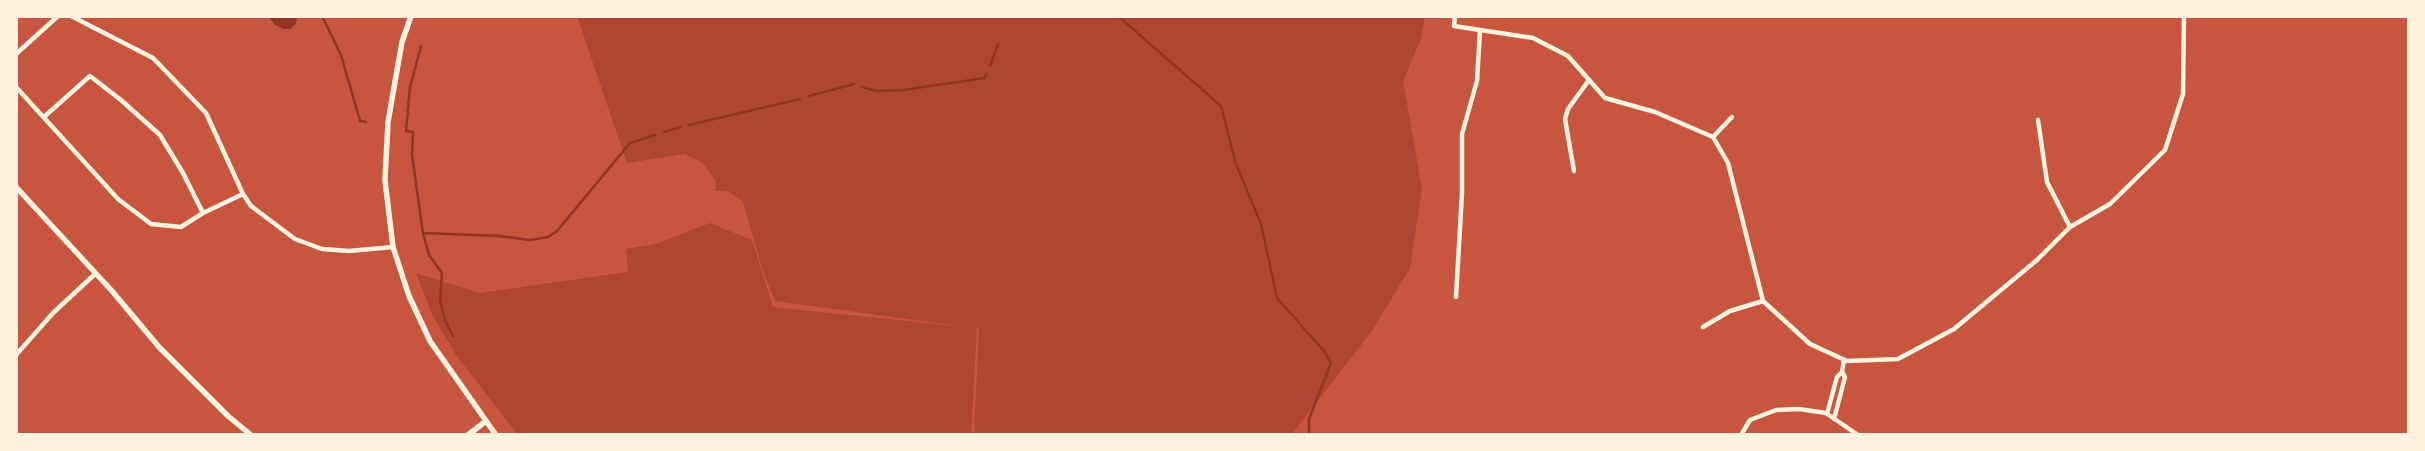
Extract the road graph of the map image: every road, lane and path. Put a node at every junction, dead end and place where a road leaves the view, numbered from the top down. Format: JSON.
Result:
{"nodes":[{"id":1,"x":58,"y":16,"type":"edge"},
{"id":2,"x":70,"y":16,"type":"edge"},
{"id":3,"x":411,"y":16,"type":"edge"},
{"id":4,"x":1455,"y":16,"type":"edge"},
{"id":5,"x":2184,"y":16,"type":"edge"},
{"id":6,"x":1480,"y":30,"type":"junction"},
{"id":7,"x":16,"y":54,"type":"edge"},
{"id":8,"x":1589,"y":80,"type":"junction"},
{"id":9,"x":16,"y":87,"type":"edge"},
{"id":10,"x":45,"y":116,"type":"junction"},
{"id":11,"x":1732,"y":117,"type":"dead end"},
{"id":12,"x":2038,"y":120,"type":"dead end"},
{"id":13,"x":1713,"y":136,"type":"junction"},
{"id":14,"x":1574,"y":171,"type":"dead end"},
{"id":15,"x":16,"y":187,"type":"edge"},
{"id":16,"x":243,"y":194,"type":"junction"},
{"id":17,"x":203,"y":213,"type":"junction"},
{"id":18,"x":2070,"y":227,"type":"junction"},
{"id":19,"x":393,"y":247,"type":"junction"},
{"id":20,"x":95,"y":274,"type":"junction"},
{"id":21,"x":1456,"y":297,"type":"dead end"},
{"id":22,"x":1763,"y":301,"type":"junction"},
{"id":23,"x":1703,"y":327,"type":"dead end"},
{"id":24,"x":16,"y":355,"type":"edge"},
{"id":25,"x":1844,"y":360,"type":"junction"},
{"id":26,"x":1842,"y":372,"type":"junction"},
{"id":27,"x":1827,"y":414,"type":"junction"},
{"id":28,"x":1834,"y":419,"type":"junction"},
{"id":29,"x":486,"y":421,"type":"junction"},
{"id":30,"x":251,"y":435,"type":"edge"},
{"id":31,"x":468,"y":435,"type":"edge"},
{"id":32,"x":496,"y":435,"type":"edge"},
{"id":33,"x":1741,"y":435,"type":"edge"},
{"id":34,"x":1858,"y":435,"type":"edge"}],
"edges":[{"from":1,"to":7,"type":"street"},
{"from":2,"to":16,"type":"street"},
{"from":3,"to":19,"type":"street"},
{"from":4,"to":6,"type":"street"},
{"from":5,"to":18,"type":"street"},
{"from":6,"to":8,"type":"street"},
{"from":6,"to":21,"type":"street"},
{"from":8,"to":13,"type":"street"},
{"from":8,"to":14,"type":"street"},
{"from":9,"to":10,"type":"street"},
{"from":10,"to":17,"type":"street"},
{"from":10,"to":17,"type":"street"},
{"from":11,"to":13,"type":"street"},
{"from":12,"to":18,"type":"street"},
{"from":13,"to":22,"type":"street"},
{"from":15,"to":20,"type":"street"},
{"from":16,"to":17,"type":"street"},
{"from":16,"to":19,"type":"street"},
{"from":18,"to":25,"type":"street"},
{"from":19,"to":29,"type":"street"},
{"from":20,"to":24,"type":"street"},
{"from":20,"to":30,"type":"street"},
{"from":22,"to":23,"type":"street"},
{"from":22,"to":25,"type":"street"},
{"from":25,"to":26,"type":"street"},
{"from":26,"to":27,"type":"street"},
{"from":26,"to":28,"type":"street"},
{"from":27,"to":28,"type":"street"},
{"from":27,"to":33,"type":"street"},
{"from":28,"to":34,"type":"street"},
{"from":29,"to":31,"type":"street"},
{"from":29,"to":32,"type":"street"}]}
